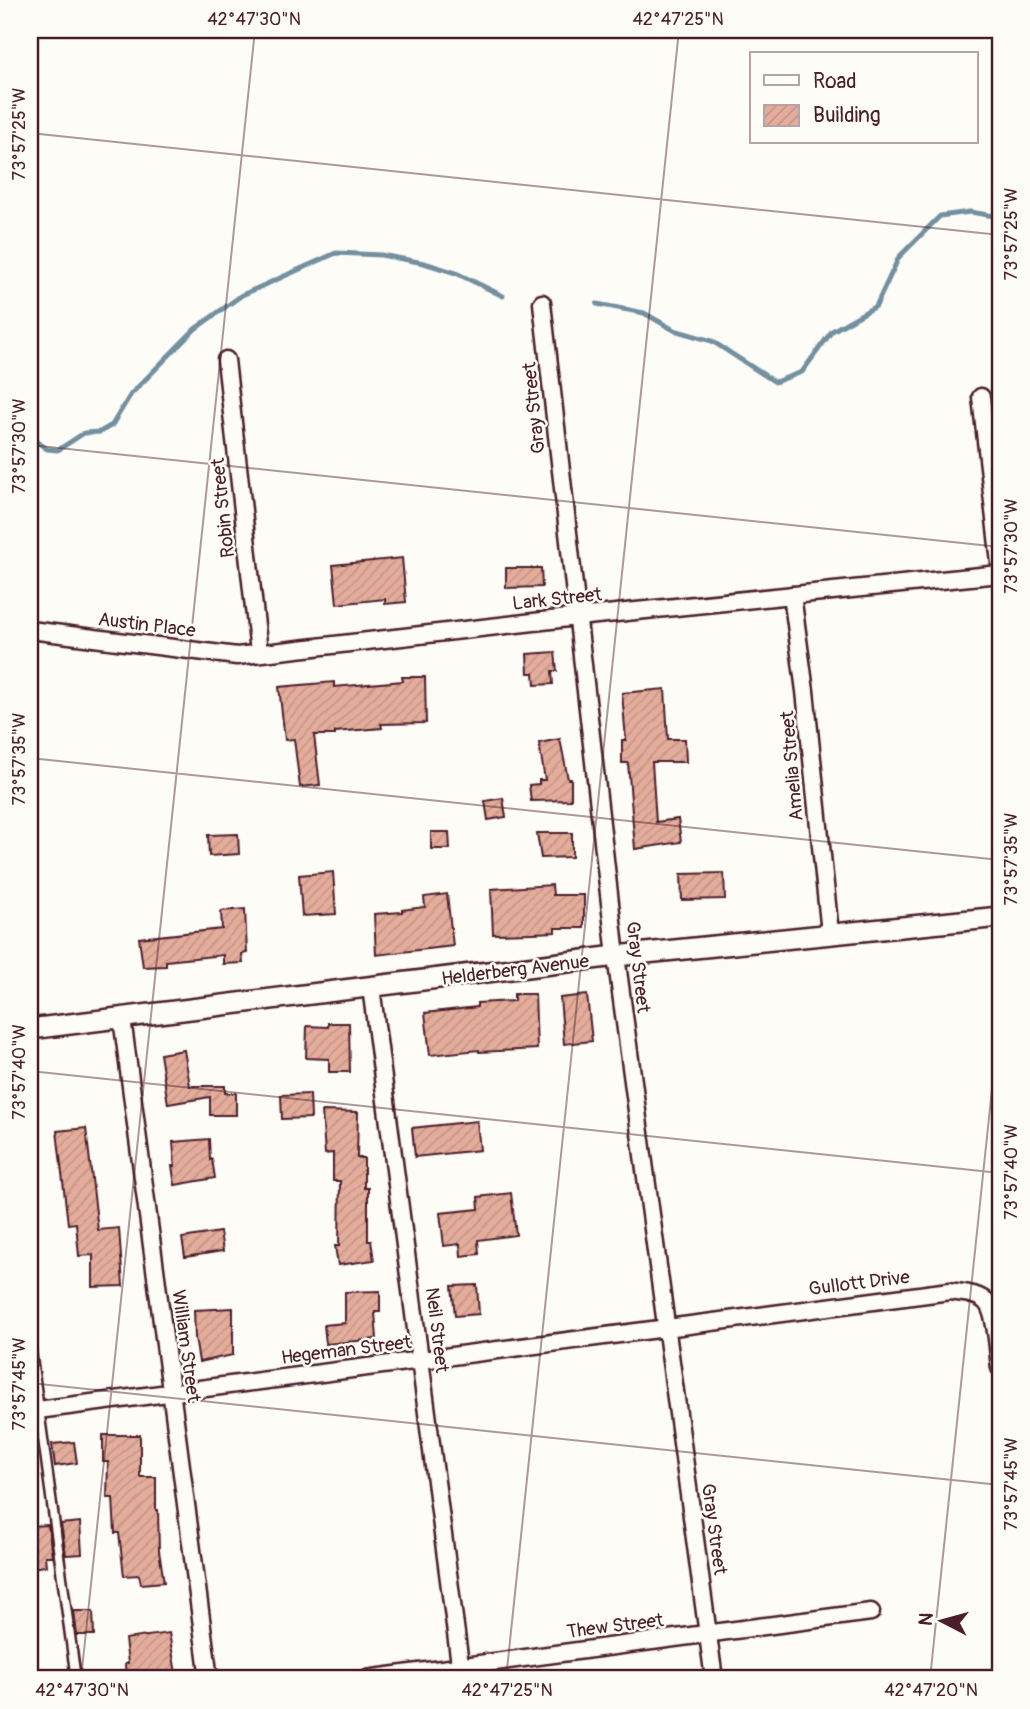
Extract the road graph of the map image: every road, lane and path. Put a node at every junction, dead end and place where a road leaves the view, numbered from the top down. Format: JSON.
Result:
{"nodes":[{"id":1,"x":542,"y":303,"type":"dead end"},
{"id":2,"x":226,"y":360,"type":"dead end"},
{"id":3,"x":981,"y":397,"type":"dead end"},
{"id":4,"x":1000,"y":563,"type":"edge"},
{"id":5,"x":1000,"y":574,"type":"edge"},
{"id":6,"x":792,"y":595,"type":"junction"},
{"id":7,"x":577,"y":617,"type":"junction"},
{"id":8,"x":30,"y":630,"type":"edge"},
{"id":9,"x":259,"y":652,"type":"junction"},
{"id":10,"x":1000,"y":917,"type":"edge"},
{"id":11,"x":830,"y":933,"type":"junction"},
{"id":12,"x":616,"y":956,"type":"junction"},
{"id":13,"x":372,"y":987,"type":"junction"},
{"id":14,"x":122,"y":1018,"type":"junction"},
{"id":15,"x":30,"y":1029,"type":"edge"},
{"id":16,"x":667,"y":1328,"type":"junction"},
{"id":17,"x":30,"y":1344,"type":"edge"},
{"id":18,"x":421,"y":1360,"type":"junction"},
{"id":19,"x":1000,"y":1368,"type":"edge"},
{"id":20,"x":173,"y":1393,"type":"junction"},
{"id":21,"x":34,"y":1411,"type":"edge"},
{"id":22,"x":871,"y":1612,"type":"dead end"},
{"id":23,"x":708,"y":1635,"type":"junction"},
{"id":24,"x":461,"y":1673,"type":"edge"},
{"id":25,"x":76,"y":1679,"type":"edge"},
{"id":26,"x":209,"y":1679,"type":"edge"},
{"id":27,"x":366,"y":1679,"type":"edge"},
{"id":28,"x":714,"y":1679,"type":"edge"}],
"edges":[{"from":1,"to":7,"type":"street","name":"Gray Street"},
{"from":2,"to":9,"type":"street","name":"Robin Street"},
{"from":3,"to":4,"type":"street"},
{"from":5,"to":6,"type":"street","name":"Lark Street"},
{"from":6,"to":7,"type":"street","name":"Lark Street"},
{"from":6,"to":11,"type":"street","name":"Amelia Street"},
{"from":7,"to":9,"type":"street","name":"Lark Street"},
{"from":7,"to":12,"type":"street","name":"Gray Street"},
{"from":8,"to":9,"type":"street","name":"Austin Place"},
{"from":10,"to":11,"type":"street","name":"Helderberg Avenue"},
{"from":11,"to":12,"type":"street","name":"Helderberg Avenue"},
{"from":12,"to":13,"type":"street","name":"Helderberg Avenue"},
{"from":12,"to":16,"type":"street","name":"Gray Street"},
{"from":13,"to":14,"type":"street","name":"Helderberg Avenue"},
{"from":13,"to":18,"type":"street","name":"Neil Street"},
{"from":14,"to":15,"type":"street","name":"Helderberg Avenue"},
{"from":14,"to":20,"type":"street","name":"William Street"},
{"from":16,"to":18,"type":"street","name":"Hegeman Street"},
{"from":16,"to":19,"type":"street","name":"Gullott Drive"},
{"from":16,"to":23,"type":"street","name":"Gray Street"},
{"from":17,"to":21,"type":"lane"},
{"from":18,"to":20,"type":"street","name":"Hegeman Street"},
{"from":18,"to":24,"type":"street","name":"Neil Street"},
{"from":20,"to":21,"type":"street","name":"Hegeman Street"},
{"from":20,"to":26,"type":"street","name":"William Street"},
{"from":21,"to":25,"type":"lane"},
{"from":22,"to":23,"type":"street","name":"Thew Street"},
{"from":23,"to":24,"type":"street","name":"Thew Street"},
{"from":23,"to":28,"type":"street","name":"Gray Street"},
{"from":24,"to":27,"type":"street","name":"Thew Street"}]}
